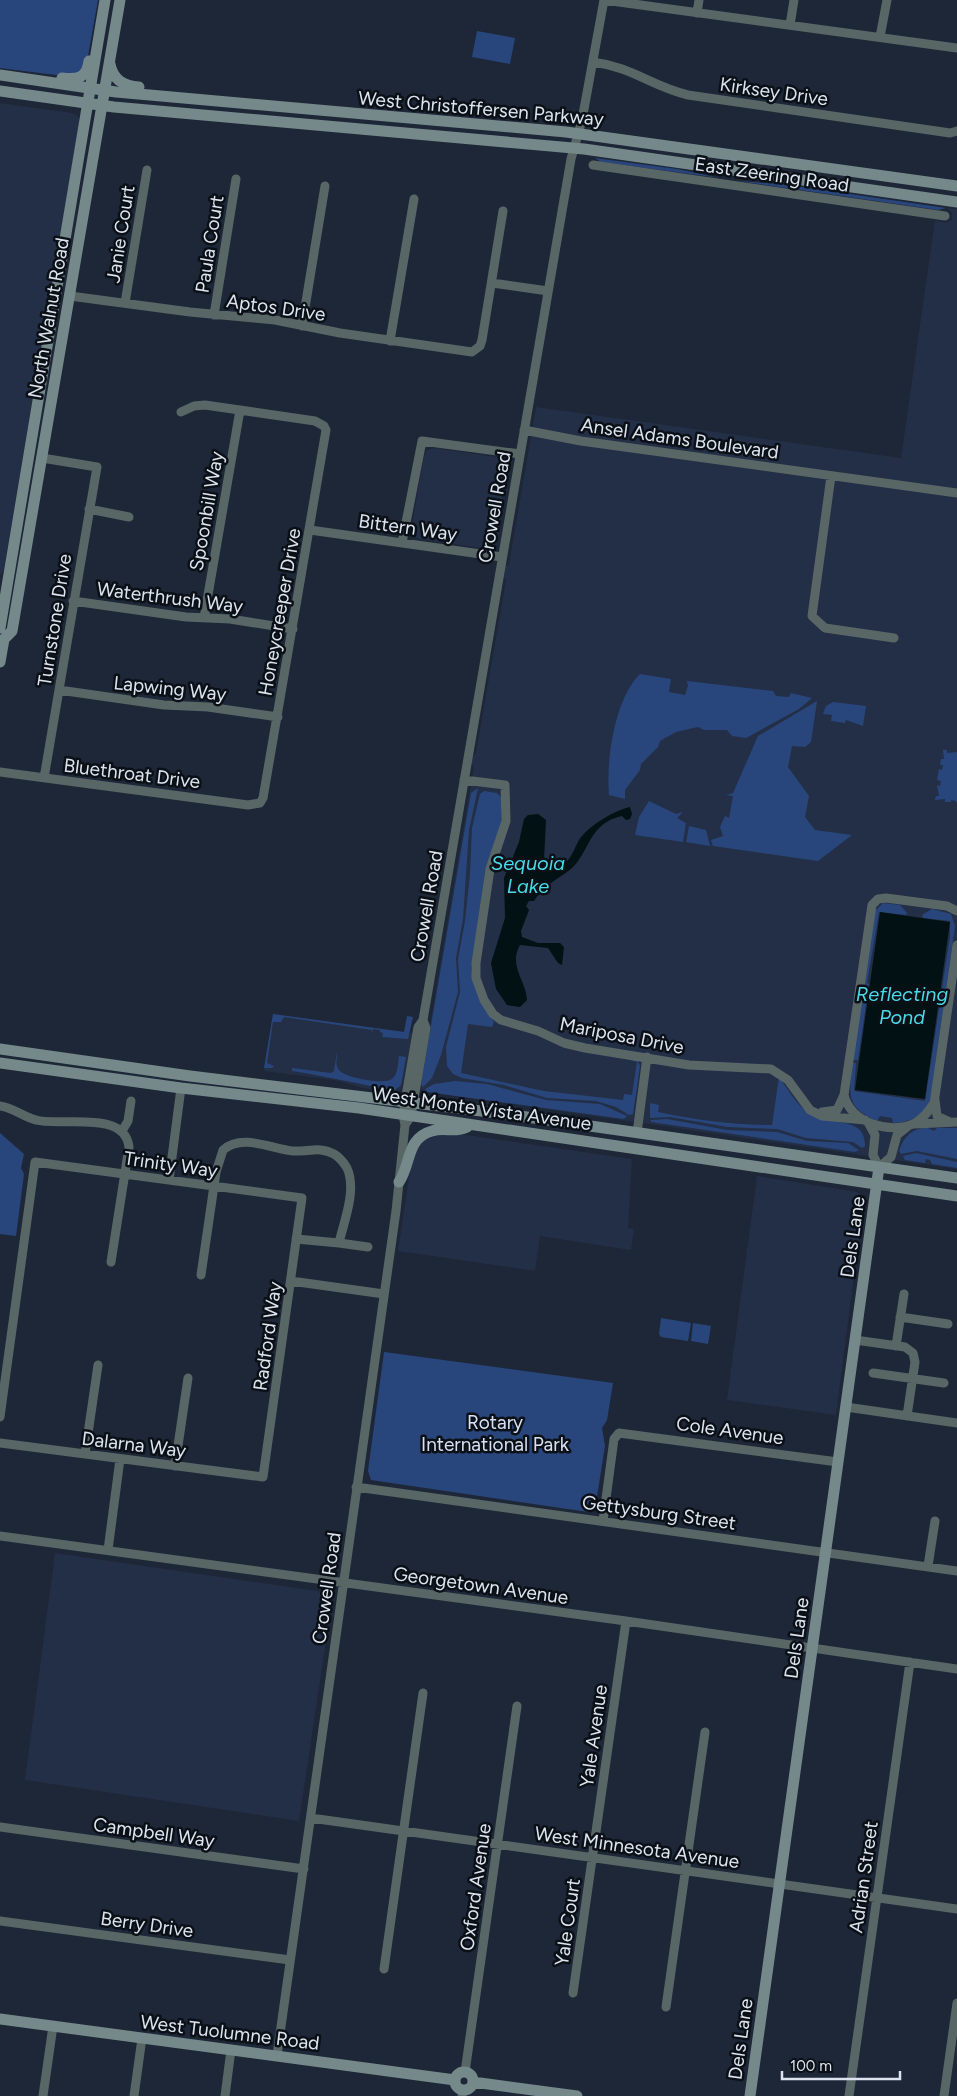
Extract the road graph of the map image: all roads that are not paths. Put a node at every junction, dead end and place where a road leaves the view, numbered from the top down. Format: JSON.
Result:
{"nodes":[{"id":1,"x":120,"y":0,"type":"edge"},
{"id":2,"x":604,"y":0,"type":"edge"},
{"id":3,"x":699,"y":0,"type":"edge"},
{"id":4,"x":794,"y":0,"type":"edge"},
{"id":5,"x":887,"y":0,"type":"edge"},
{"id":6,"x":104,"y":5,"type":"edge"},
{"id":7,"x":697,"y":12,"type":"junction"},
{"id":8,"x":790,"y":25,"type":"junction"},
{"id":9,"x":880,"y":37,"type":"junction"},
{"id":10,"x":957,"y":48,"type":"edge"},
{"id":11,"x":110,"y":62,"type":"junction"},
{"id":12,"x":593,"y":62,"type":"junction"},
{"id":13,"x":0,"y":75,"type":"edge"},
{"id":14,"x":17,"y":78,"type":"junction"},
{"id":15,"x":92,"y":89,"type":"junction"},
{"id":16,"x":106,"y":90,"type":"junction"},
{"id":17,"x":0,"y":91,"type":"edge"},
{"id":18,"x":203,"y":100,"type":"junction"},
{"id":19,"x":90,"y":104,"type":"junction"},
{"id":20,"x":103,"y":105,"type":"junction"},
{"id":21,"x":957,"y":131,"type":"edge"},
{"id":22,"x":578,"y":134,"type":"junction"},
{"id":23,"x":574,"y":148,"type":"junction"},
{"id":24,"x":593,"y":165,"type":"dead end"},
{"id":25,"x":147,"y":170,"type":"dead end"},
{"id":26,"x":731,"y":170,"type":"junction"},
{"id":27,"x":236,"y":179,"type":"dead end"},
{"id":28,"x":729,"y":185,"type":"junction"},
{"id":29,"x":325,"y":186,"type":"dead end"},
{"id":30,"x":957,"y":186,"type":"edge"},
{"id":31,"x":414,"y":199,"type":"dead end"},
{"id":32,"x":957,"y":202,"type":"edge"},
{"id":33,"x":504,"y":211,"type":"dead end"},
{"id":34,"x":945,"y":216,"type":"dead end"},
{"id":35,"x":492,"y":283,"type":"junction"},
{"id":36,"x":548,"y":291,"type":"junction"},
{"id":37,"x":70,"y":296,"type":"junction"},
{"id":38,"x":124,"y":303,"type":"junction"},
{"id":39,"x":214,"y":315,"type":"junction"},
{"id":40,"x":302,"y":326,"type":"junction"},
{"id":41,"x":390,"y":341,"type":"junction"},
{"id":42,"x":240,"y":410,"type":"junction"},
{"id":43,"x":181,"y":412,"type":"dead end"},
{"id":44,"x":524,"y":430,"type":"junction"},
{"id":45,"x":520,"y":454,"type":"junction"},
{"id":46,"x":42,"y":458,"type":"junction"},
{"id":47,"x":831,"y":476,"type":"junction"},
{"id":48,"x":957,"y":493,"type":"edge"},
{"id":49,"x":89,"y":509,"type":"junction"},
{"id":50,"x":129,"y":516,"type":"dead end"},
{"id":51,"x":310,"y":530,"type":"junction"},
{"id":52,"x":402,"y":543,"type":"junction"},
{"id":53,"x":502,"y":557,"type":"junction"},
{"id":54,"x":4,"y":585,"type":"edge"},
{"id":55,"x":73,"y":601,"type":"junction"},
{"id":56,"x":204,"y":618,"type":"junction"},
{"id":57,"x":294,"y":629,"type":"junction"},
{"id":58,"x":1,"y":632,"type":"edge"},
{"id":59,"x":894,"y":638,"type":"dead end"},
{"id":60,"x":0,"y":662,"type":"edge"},
{"id":61,"x":59,"y":690,"type":"junction"},
{"id":62,"x":278,"y":717,"type":"junction"},
{"id":63,"x":0,"y":772,"type":"edge"},
{"id":64,"x":44,"y":778,"type":"junction"},
{"id":65,"x":464,"y":780,"type":"junction"},
{"id":66,"x":260,"y":804,"type":"joint"},
{"id":67,"x":957,"y":911,"type":"edge"},
{"id":68,"x":957,"y":944,"type":"edge"},
{"id":69,"x":0,"y":1049,"type":"edge"},
{"id":70,"x":647,"y":1057,"type":"junction"},
{"id":71,"x":0,"y":1063,"type":"edge"},
{"id":72,"x":181,"y":1088,"type":"junction"},
{"id":73,"x":844,"y":1095,"type":"junction"},
{"id":74,"x":935,"y":1099,"type":"junction"},
{"id":75,"x":132,"y":1102,"type":"dead end"},
{"id":76,"x":409,"y":1103,"type":"junction"},
{"id":77,"x":0,"y":1106,"type":"edge"},
{"id":78,"x":818,"y":1113,"type":"junction"},
{"id":79,"x":406,"y":1119,"type":"junction"},
{"id":80,"x":866,"y":1121,"type":"junction"},
{"id":81,"x":954,"y":1122,"type":"edge"},
{"id":82,"x":471,"y":1125,"type":"junction"},
{"id":83,"x":911,"y":1125,"type":"junction"},
{"id":84,"x":122,"y":1131,"type":"junction"},
{"id":85,"x":637,"y":1133,"type":"junction"},
{"id":86,"x":879,"y":1167,"type":"junction"},
{"id":87,"x":125,"y":1174,"type":"junction"},
{"id":88,"x":957,"y":1178,"type":"edge"},
{"id":89,"x":169,"y":1180,"type":"junction"},
{"id":90,"x":398,"y":1182,"type":"junction"},
{"id":91,"x":877,"y":1184,"type":"junction"},
{"id":92,"x":214,"y":1186,"type":"junction"},
{"id":93,"x":957,"y":1196,"type":"edge"},
{"id":94,"x":302,"y":1198,"type":"joint"},
{"id":95,"x":296,"y":1239,"type":"junction"},
{"id":96,"x":339,"y":1243,"type":"junction"},
{"id":97,"x":368,"y":1247,"type":"dead end"},
{"id":98,"x":112,"y":1262,"type":"dead end"},
{"id":99,"x":202,"y":1274,"type":"dead end"},
{"id":100,"x":290,"y":1281,"type":"junction"},
{"id":101,"x":384,"y":1294,"type":"junction"},
{"id":102,"x":904,"y":1294,"type":"dead end"},
{"id":103,"x":900,"y":1318,"type":"junction"},
{"id":104,"x":948,"y":1324,"type":"dead end"},
{"id":105,"x":0,"y":1338,"type":"edge"},
{"id":106,"x":10,"y":1340,"type":"junction"},
{"id":107,"x":855,"y":1340,"type":"junction"},
{"id":108,"x":896,"y":1346,"type":"junction"},
{"id":109,"x":98,"y":1365,"type":"dead end"},
{"id":110,"x":873,"y":1372,"type":"dead end"},
{"id":111,"x":188,"y":1378,"type":"dead end"},
{"id":112,"x":913,"y":1378,"type":"junction"},
{"id":113,"x":944,"y":1383,"type":"dead end"},
{"id":114,"x":846,"y":1407,"type":"junction"},
{"id":115,"x":907,"y":1416,"type":"junction"},
{"id":116,"x":0,"y":1418,"type":"edge"},
{"id":117,"x":957,"y":1423,"type":"edge"},
{"id":118,"x":0,"y":1443,"type":"edge"},
{"id":119,"x":85,"y":1454,"type":"junction"},
{"id":120,"x":120,"y":1459,"type":"junction"},
{"id":121,"x":838,"y":1462,"type":"junction"},
{"id":122,"x":175,"y":1466,"type":"junction"},
{"id":123,"x":264,"y":1478,"type":"joint"},
{"id":124,"x":356,"y":1487,"type":"junction"},
{"id":125,"x":603,"y":1521,"type":"junction"},
{"id":126,"x":935,"y":1521,"type":"dead end"},
{"id":127,"x":0,"y":1536,"type":"edge"},
{"id":128,"x":108,"y":1550,"type":"junction"},
{"id":129,"x":826,"y":1551,"type":"junction"},
{"id":130,"x":928,"y":1566,"type":"junction"},
{"id":131,"x":957,"y":1570,"type":"edge"},
{"id":132,"x":343,"y":1583,"type":"junction"},
{"id":133,"x":626,"y":1621,"type":"junction"},
{"id":134,"x":812,"y":1648,"type":"junction"},
{"id":135,"x":910,"y":1662,"type":"junction"},
{"id":136,"x":957,"y":1669,"type":"edge"},
{"id":137,"x":423,"y":1693,"type":"dead end"},
{"id":138,"x":517,"y":1706,"type":"dead end"},
{"id":139,"x":705,"y":1732,"type":"dead end"},
{"id":140,"x":311,"y":1818,"type":"junction"},
{"id":141,"x":0,"y":1827,"type":"edge"},
{"id":142,"x":403,"y":1831,"type":"junction"},
{"id":143,"x":498,"y":1844,"type":"junction"},
{"id":144,"x":593,"y":1856,"type":"junction"},
{"id":145,"x":304,"y":1869,"type":"junction"},
{"id":146,"x":685,"y":1870,"type":"junction"},
{"id":147,"x":780,"y":1883,"type":"junction"},
{"id":148,"x":877,"y":1897,"type":"junction"},
{"id":149,"x":957,"y":1909,"type":"edge"},
{"id":150,"x":0,"y":1921,"type":"edge"},
{"id":151,"x":290,"y":1960,"type":"junction"},
{"id":152,"x":384,"y":1969,"type":"dead end"},
{"id":153,"x":573,"y":1993,"type":"dead end"},
{"id":154,"x":957,"y":2003,"type":"edge"},
{"id":155,"x":666,"y":2007,"type":"dead end"},
{"id":156,"x":0,"y":2019,"type":"edge"},
{"id":157,"x":53,"y":2026,"type":"junction"},
{"id":158,"x":142,"y":2038,"type":"junction"},
{"id":159,"x":231,"y":2050,"type":"junction"},
{"id":160,"x":277,"y":2055,"type":"junction"},
{"id":161,"x":465,"y":2072,"type":"junction"},
{"id":162,"x":455,"y":2080,"type":"junction"},
{"id":163,"x":473,"y":2082,"type":"junction"},
{"id":164,"x":462,"y":2093,"type":"edge"},
{"id":165,"x":44,"y":2096,"type":"edge"},
{"id":166,"x":134,"y":2096,"type":"edge"},
{"id":167,"x":225,"y":2096,"type":"edge"},
{"id":168,"x":577,"y":2096,"type":"edge"},
{"id":169,"x":750,"y":2096,"type":"edge"},
{"id":170,"x":849,"y":2096,"type":"edge"},
{"id":171,"x":944,"y":2096,"type":"edge"}],
"edges":[{"from":1,"to":11,"type":"street","name":"North Walnut Road"},
{"from":2,"to":7,"type":"street"},
{"from":2,"to":12,"type":"street","name":"Crowell Road"},
{"from":3,"to":7,"type":"street"},
{"from":4,"to":8,"type":"street"},
{"from":5,"to":9,"type":"street"},
{"from":6,"to":14,"type":"street"},
{"from":6,"to":15,"type":"street","name":"North Walnut Road"},
{"from":7,"to":8,"type":"street"},
{"from":8,"to":9,"type":"street"},
{"from":9,"to":10,"type":"street"},
{"from":11,"to":16,"type":"street","name":"North Walnut Road"},
{"from":11,"to":18,"type":"street"},
{"from":12,"to":21,"type":"street","name":"Kirksey Drive"},
{"from":12,"to":22,"type":"street","name":"Crowell Road"},
{"from":13,"to":14,"type":"street","name":"West Christoffersen Parkway"},
{"from":14,"to":15,"type":"street","name":"West Christoffersen Parkway"},
{"from":15,"to":16,"type":"street","name":"West Christoffersen Parkway"},
{"from":15,"to":19,"type":"street","name":"North Walnut Road"},
{"from":16,"to":18,"type":"street","name":"West Christoffersen Parkway"},
{"from":16,"to":20,"type":"street","name":"North Walnut Road"},
{"from":17,"to":19,"type":"street","name":"West Christoffersen Parkway"},
{"from":18,"to":22,"type":"street","name":"West Christoffersen Parkway"},
{"from":19,"to":20,"type":"street","name":"West Christoffersen Parkway"},
{"from":19,"to":54,"type":"street","name":"North Walnut Road"},
{"from":20,"to":23,"type":"street","name":"West Christoffersen Parkway"},
{"from":20,"to":37,"type":"street","name":"North Walnut Road"},
{"from":22,"to":23,"type":"street","name":"Crowell Road"},
{"from":22,"to":30,"type":"street","name":"West Christoffersen Parkway"},
{"from":23,"to":26,"type":"street","name":"West Christoffersen Parkway"},
{"from":23,"to":36,"type":"street","name":"Crowell Road"},
{"from":24,"to":28,"type":"street","name":"East Zeering Road"},
{"from":25,"to":38,"type":"street","name":"Janie Court"},
{"from":26,"to":28,"type":"street"},
{"from":26,"to":32,"type":"street","name":"West Christoffersen Parkway"},
{"from":27,"to":39,"type":"street","name":"Paula Court"},
{"from":28,"to":34,"type":"street","name":"East Zeering Road"},
{"from":29,"to":40,"type":"street"},
{"from":31,"to":41,"type":"street"},
{"from":33,"to":35,"type":"street"},
{"from":35,"to":36,"type":"street"},
{"from":35,"to":41,"type":"street","name":"Aptos Drive"},
{"from":36,"to":44,"type":"street","name":"Crowell Road"},
{"from":37,"to":38,"type":"street","name":"Aptos Drive"},
{"from":37,"to":46,"type":"street","name":"North Walnut Road"},
{"from":38,"to":39,"type":"street","name":"Aptos Drive"},
{"from":39,"to":40,"type":"street","name":"Aptos Drive"},
{"from":40,"to":41,"type":"street","name":"Aptos Drive"},
{"from":42,"to":43,"type":"street"},
{"from":42,"to":51,"type":"street","name":"Honeycreeper Drive"},
{"from":42,"to":56,"type":"street","name":"Spoonbill Way"},
{"from":44,"to":45,"type":"street","name":"Crowell Road"},
{"from":44,"to":47,"type":"street","name":"Ansel Adams Boulevard"},
{"from":45,"to":52,"type":"street"},
{"from":45,"to":53,"type":"street","name":"Crowell Road"},
{"from":46,"to":49,"type":"street","name":"Turnstone Drive"},
{"from":46,"to":58,"type":"street","name":"North Walnut Road"},
{"from":47,"to":48,"type":"street","name":"Ansel Adams Boulevard"},
{"from":47,"to":59,"type":"street"},
{"from":49,"to":50,"type":"street"},
{"from":49,"to":55,"type":"street","name":"Turnstone Drive"},
{"from":51,"to":52,"type":"street","name":"Bittern Way"},
{"from":51,"to":57,"type":"street","name":"Honeycreeper Drive"},
{"from":52,"to":53,"type":"street","name":"Bittern Way"},
{"from":53,"to":65,"type":"street","name":"Crowell Road"},
{"from":54,"to":58,"type":"street","name":"North Walnut Road"},
{"from":55,"to":56,"type":"street","name":"Waterthrush Way"},
{"from":55,"to":61,"type":"street","name":"Turnstone Drive"},
{"from":56,"to":57,"type":"street","name":"Waterthrush Way"},
{"from":57,"to":62,"type":"street","name":"Honeycreeper Drive"},
{"from":58,"to":60,"type":"street","name":"North Walnut Road"},
{"from":61,"to":62,"type":"street","name":"Lapwing Way"},
{"from":61,"to":64,"type":"street","name":"Turnstone Drive"},
{"from":62,"to":66,"type":"street","name":"Honeycreeper Drive"},
{"from":63,"to":64,"type":"street","name":"Bluethroat Drive"},
{"from":64,"to":66,"type":"street","name":"Bluethroat Drive"},
{"from":65,"to":70,"type":"street","name":"Mariposa Drive"},
{"from":65,"to":76,"type":"street","name":"Crowell Road"},
{"from":67,"to":73,"type":"street"},
{"from":68,"to":74,"type":"street"},
{"from":69,"to":76,"type":"street","name":"West Monte Vista Avenue"},
{"from":70,"to":78,"type":"street","name":"Mariposa Drive"},
{"from":70,"to":85,"type":"street"},
{"from":71,"to":72,"type":"street","name":"West Monte Vista Avenue"},
{"from":72,"to":79,"type":"street","name":"West Monte Vista Avenue"},
{"from":72,"to":89,"type":"street"},
{"from":73,"to":78,"type":"street"},
{"from":73,"to":80,"type":"street"},
{"from":74,"to":81,"type":"street"},
{"from":74,"to":83,"type":"street"},
{"from":75,"to":84,"type":"street"},
{"from":76,"to":79,"type":"street","name":"Crowell Road"},
{"from":76,"to":85,"type":"street","name":"West Monte Vista Avenue"},
{"from":77,"to":84,"type":"street"},
{"from":78,"to":80,"type":"street","name":"Mariposa Drive"},
{"from":79,"to":82,"type":"street","name":"West Monte Vista Avenue"},
{"from":79,"to":90,"type":"street","name":"Crowell Road"},
{"from":80,"to":83,"type":"street","name":"Mariposa Drive"},
{"from":80,"to":86,"type":"street"},
{"from":81,"to":83,"type":"street"},
{"from":82,"to":90,"type":"street"},
{"from":82,"to":91,"type":"street","name":"West Monte Vista Avenue"},
{"from":83,"to":86,"type":"street"},
{"from":84,"to":87,"type":"street"},
{"from":85,"to":86,"type":"street","name":"West Monte Vista Avenue"},
{"from":86,"to":88,"type":"street","name":"West Monte Vista Avenue"},
{"from":86,"to":91,"type":"street","name":"Dels Lane"},
{"from":87,"to":89,"type":"street","name":"Trinity Way"},
{"from":87,"to":98,"type":"street"},
{"from":87,"to":106,"type":"street","name":"Trinity Way"},
{"from":89,"to":92,"type":"street","name":"Trinity Way"},
{"from":90,"to":101,"type":"street","name":"Crowell Road"},
{"from":91,"to":93,"type":"street","name":"West Monte Vista Avenue"},
{"from":91,"to":107,"type":"street","name":"Dels Lane"},
{"from":92,"to":94,"type":"street","name":"Trinity Way"},
{"from":92,"to":96,"type":"street"},
{"from":92,"to":99,"type":"street"},
{"from":94,"to":95,"type":"street","name":"Radford Way"},
{"from":95,"to":96,"type":"street"},
{"from":95,"to":100,"type":"street","name":"Radford Way"},
{"from":96,"to":97,"type":"street"},
{"from":100,"to":101,"type":"street"},
{"from":100,"to":123,"type":"street","name":"Radford Way"},
{"from":101,"to":124,"type":"street","name":"Crowell Road"},
{"from":102,"to":103,"type":"street"},
{"from":103,"to":104,"type":"street"},
{"from":103,"to":108,"type":"street"},
{"from":105,"to":106,"type":"street"},
{"from":106,"to":116,"type":"street"},
{"from":107,"to":108,"type":"street"},
{"from":107,"to":114,"type":"street","name":"Dels Lane"},
{"from":108,"to":112,"type":"street"},
{"from":109,"to":119,"type":"street"},
{"from":110,"to":112,"type":"street"},
{"from":111,"to":122,"type":"street"},
{"from":112,"to":113,"type":"street"},
{"from":112,"to":115,"type":"street"},
{"from":114,"to":115,"type":"street"},
{"from":114,"to":121,"type":"street","name":"Dels Lane"},
{"from":115,"to":117,"type":"street"},
{"from":118,"to":119,"type":"street","name":"Dalarna Way"},
{"from":119,"to":120,"type":"street","name":"Dalarna Way"},
{"from":120,"to":122,"type":"street","name":"Dalarna Way"},
{"from":120,"to":128,"type":"street"},
{"from":121,"to":125,"type":"street","name":"Cole Avenue"},
{"from":121,"to":129,"type":"street","name":"Dels Lane"},
{"from":122,"to":123,"type":"street","name":"Dalarna Way"},
{"from":124,"to":125,"type":"street","name":"Gettysburg Street"},
{"from":124,"to":132,"type":"street","name":"Crowell Road"},
{"from":125,"to":129,"type":"street","name":"Gettysburg Street"},
{"from":126,"to":130,"type":"street"},
{"from":127,"to":128,"type":"street","name":"Georgetown Avenue"},
{"from":128,"to":132,"type":"street","name":"Georgetown Avenue"},
{"from":129,"to":130,"type":"street","name":"Gettysburg Street"},
{"from":129,"to":134,"type":"street","name":"Dels Lane"},
{"from":130,"to":131,"type":"street","name":"Gettysburg Street"},
{"from":132,"to":133,"type":"street","name":"Georgetown Avenue"},
{"from":132,"to":140,"type":"street","name":"Crowell Road"},
{"from":133,"to":134,"type":"street","name":"Georgetown Avenue"},
{"from":133,"to":144,"type":"street","name":"Yale Avenue"},
{"from":134,"to":135,"type":"street","name":"Georgetown Avenue"},
{"from":134,"to":147,"type":"street","name":"Dels Lane"},
{"from":135,"to":136,"type":"street","name":"Georgetown Avenue"},
{"from":135,"to":148,"type":"street","name":"Adrian Street"},
{"from":137,"to":142,"type":"street"},
{"from":138,"to":143,"type":"street","name":"Oxford Avenue"},
{"from":139,"to":146,"type":"street"},
{"from":140,"to":142,"type":"street","name":"West Minnesota Avenue"},
{"from":140,"to":145,"type":"street","name":"Crowell Road"},
{"from":141,"to":145,"type":"street","name":"Campbell Way"},
{"from":142,"to":143,"type":"street","name":"West Minnesota Avenue"},
{"from":142,"to":152,"type":"street"},
{"from":143,"to":144,"type":"street","name":"West Minnesota Avenue"},
{"from":143,"to":161,"type":"street","name":"Oxford Avenue"},
{"from":144,"to":146,"type":"street","name":"West Minnesota Avenue"},
{"from":144,"to":153,"type":"street","name":"Yale Court"},
{"from":145,"to":151,"type":"street","name":"Crowell Road"},
{"from":146,"to":147,"type":"street","name":"West Minnesota Avenue"},
{"from":146,"to":155,"type":"street"},
{"from":147,"to":148,"type":"street","name":"West Minnesota Avenue"},
{"from":147,"to":169,"type":"street","name":"Dels Lane"},
{"from":148,"to":149,"type":"street","name":"West Minnesota Avenue"},
{"from":148,"to":170,"type":"street","name":"Adrian Street"},
{"from":150,"to":151,"type":"street","name":"Berry Drive"},
{"from":151,"to":160,"type":"street","name":"Crowell Road"},
{"from":154,"to":171,"type":"street"},
{"from":156,"to":157,"type":"street","name":"West Tuolumne Road"},
{"from":157,"to":158,"type":"street","name":"West Tuolumne Road"},
{"from":157,"to":165,"type":"street"},
{"from":158,"to":159,"type":"street","name":"West Tuolumne Road"},
{"from":158,"to":166,"type":"street"},
{"from":159,"to":160,"type":"street","name":"West Tuolumne Road"},
{"from":159,"to":167,"type":"street"},
{"from":160,"to":162,"type":"street","name":"West Tuolumne Road"},
{"from":161,"to":162,"type":"street"},
{"from":161,"to":163,"type":"street"},
{"from":162,"to":164,"type":"street"},
{"from":163,"to":164,"type":"street"},
{"from":163,"to":168,"type":"street"}]}
